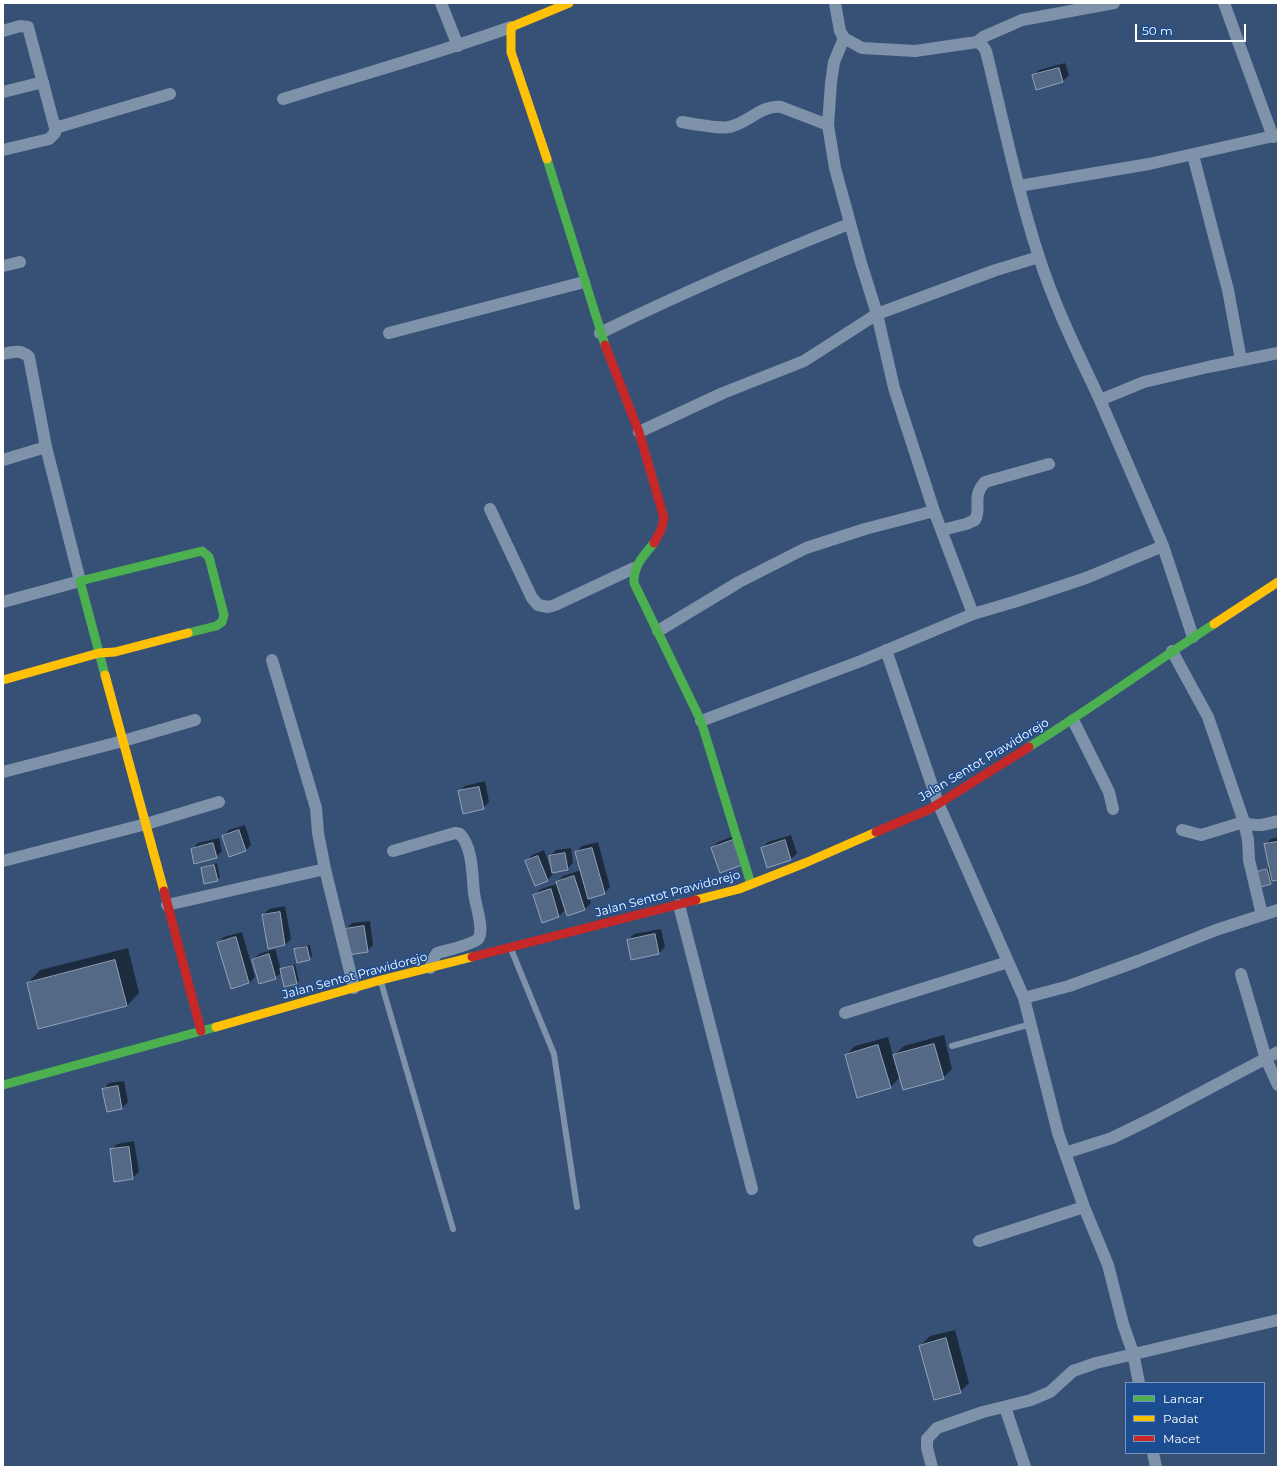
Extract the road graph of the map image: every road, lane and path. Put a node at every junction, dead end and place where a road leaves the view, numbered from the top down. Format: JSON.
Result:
{"nodes":[{"id":1,"x":441,"y":3,"type":"edge"},
{"id":2,"x":569,"y":3,"type":"edge"},
{"id":3,"x":835,"y":3,"type":"edge"},
{"id":4,"x":1114,"y":3,"type":"edge"},
{"id":5,"x":1224,"y":3,"type":"edge"},
{"id":6,"x":511,"y":27,"type":"junction"},
{"id":7,"x":3,"y":31,"type":"edge"},
{"id":8,"x":844,"y":38,"type":"junction"},
{"id":9,"x":977,"y":42,"type":"junction"},
{"id":10,"x":458,"y":46,"type":"junction"},
{"id":11,"x":43,"y":82,"type":"junction"},
{"id":12,"x":3,"y":92,"type":"edge"},
{"id":13,"x":170,"y":94,"type":"dead end"},
{"id":14,"x":283,"y":99,"type":"dead end"},
{"id":15,"x":682,"y":122,"type":"dead end"},
{"id":16,"x":828,"y":125,"type":"junction"},
{"id":17,"x":56,"y":128,"type":"junction"},
{"id":18,"x":1275,"y":136,"type":"edge"},
{"id":19,"x":3,"y":150,"type":"edge"},
{"id":20,"x":1193,"y":155,"type":"junction"},
{"id":21,"x":1019,"y":186,"type":"junction"},
{"id":22,"x":850,"y":224,"type":"junction"},
{"id":23,"x":1039,"y":257,"type":"junction"},
{"id":24,"x":20,"y":262,"type":"dead end"},
{"id":25,"x":3,"y":266,"type":"edge"},
{"id":26,"x":584,"y":282,"type":"junction"},
{"id":27,"x":877,"y":314,"type":"junction"},
{"id":28,"x":389,"y":333,"type":"dead end"},
{"id":29,"x":600,"y":333,"type":"junction"},
{"id":30,"x":1278,"y":353,"type":"edge"},
{"id":31,"x":3,"y":354,"type":"edge"},
{"id":32,"x":1241,"y":360,"type":"junction"},
{"id":33,"x":1100,"y":400,"type":"junction"},
{"id":34,"x":639,"y":432,"type":"junction"},
{"id":35,"x":46,"y":447,"type":"junction"},
{"id":36,"x":3,"y":460,"type":"edge"},
{"id":37,"x":1049,"y":464,"type":"dead end"},
{"id":38,"x":490,"y":509,"type":"dead end"},
{"id":39,"x":934,"y":511,"type":"junction"},
{"id":40,"x":942,"y":530,"type":"junction"},
{"id":41,"x":1163,"y":546,"type":"junction"},
{"id":42,"x":634,"y":568,"type":"junction"},
{"id":43,"x":80,"y":581,"type":"junction"},
{"id":44,"x":1278,"y":582,"type":"edge"},
{"id":45,"x":3,"y":602,"type":"edge"},
{"id":46,"x":973,"y":614,"type":"junction"},
{"id":47,"x":658,"y":631,"type":"junction"},
{"id":48,"x":1193,"y":637,"type":"junction"},
{"id":49,"x":886,"y":650,"type":"junction"},
{"id":50,"x":1172,"y":651,"type":"junction"},
{"id":51,"x":98,"y":653,"type":"junction"},
{"id":52,"x":272,"y":660,"type":"dead end"},
{"id":53,"x":3,"y":680,"type":"edge"},
{"id":54,"x":195,"y":720,"type":"dead end"},
{"id":55,"x":1073,"y":720,"type":"junction"},
{"id":56,"x":701,"y":721,"type":"junction"},
{"id":57,"x":123,"y":741,"type":"junction"},
{"id":58,"x":3,"y":772,"type":"edge"},
{"id":59,"x":219,"y":802,"type":"dead end"},
{"id":60,"x":938,"y":803,"type":"junction"},
{"id":61,"x":1113,"y":809,"type":"dead end"},
{"id":62,"x":1278,"y":821,"type":"edge"},
{"id":63,"x":1244,"y":822,"type":"junction"},
{"id":64,"x":146,"y":824,"type":"junction"},
{"id":65,"x":1182,"y":830,"type":"dead end"},
{"id":66,"x":393,"y":851,"type":"dead end"},
{"id":67,"x":3,"y":861,"type":"edge"},
{"id":68,"x":325,"y":869,"type":"junction"},
{"id":69,"x":751,"y":884,"type":"junction"},
{"id":70,"x":167,"y":905,"type":"junction"},
{"id":71,"x":679,"y":905,"type":"junction"},
{"id":72,"x":1278,"y":910,"type":"edge"},
{"id":73,"x":1262,"y":916,"type":"junction"},
{"id":74,"x":510,"y":948,"type":"junction"},
{"id":75,"x":1008,"y":962,"type":"junction"},
{"id":76,"x":430,"y":968,"type":"junction"},
{"id":77,"x":1241,"y":974,"type":"dead end"},
{"id":78,"x":381,"y":980,"type":"junction"},
{"id":79,"x":354,"y":988,"type":"junction"},
{"id":80,"x":1024,"y":998,"type":"junction"},
{"id":81,"x":845,"y":1013,"type":"dead end"},
{"id":82,"x":1031,"y":1024,"type":"junction"},
{"id":83,"x":201,"y":1032,"type":"junction"},
{"id":84,"x":952,"y":1046,"type":"dead end"},
{"id":85,"x":1278,"y":1052,"type":"edge"},
{"id":86,"x":1266,"y":1059,"type":"junction"},
{"id":87,"x":3,"y":1085,"type":"edge"},
{"id":88,"x":1278,"y":1085,"type":"edge"},
{"id":89,"x":1065,"y":1153,"type":"junction"},
{"id":90,"x":752,"y":1189,"type":"dead end"},
{"id":91,"x":577,"y":1207,"type":"dead end"},
{"id":92,"x":1084,"y":1207,"type":"junction"},
{"id":93,"x":453,"y":1229,"type":"dead end"},
{"id":94,"x":980,"y":1241,"type":"dead end"},
{"id":95,"x":1278,"y":1320,"type":"edge"},
{"id":96,"x":1133,"y":1353,"type":"junction"},
{"id":97,"x":1140,"y":1382,"type":"edge"},
{"id":98,"x":1005,"y":1407,"type":"junction"},
{"id":99,"x":1154,"y":1454,"type":"edge"},
{"id":100,"x":932,"y":1467,"type":"edge"},
{"id":101,"x":1025,"y":1467,"type":"edge"},
{"id":102,"x":1156,"y":1467,"type":"edge"}],
"edges":[{"from":1,"to":10,"type":"street"},
{"from":2,"to":6,"type":"street"},
{"from":3,"to":8,"type":"street"},
{"from":4,"to":9,"type":"street"},
{"from":5,"to":18,"type":"street"},
{"from":6,"to":10,"type":"street"},
{"from":6,"to":26,"type":"street"},
{"from":7,"to":11,"type":"street"},
{"from":8,"to":9,"type":"street"},
{"from":8,"to":16,"type":"street"},
{"from":9,"to":21,"type":"street"},
{"from":10,"to":14,"type":"street"},
{"from":11,"to":12,"type":"street"},
{"from":11,"to":17,"type":"street"},
{"from":13,"to":17,"type":"street"},
{"from":15,"to":16,"type":"street"},
{"from":16,"to":22,"type":"street"},
{"from":17,"to":19,"type":"street"},
{"from":18,"to":20,"type":"street"},
{"from":20,"to":21,"type":"street"},
{"from":20,"to":32,"type":"street"},
{"from":21,"to":23,"type":"street"},
{"from":22,"to":27,"type":"street"},
{"from":22,"to":29,"type":"street"},
{"from":23,"to":27,"type":"street"},
{"from":23,"to":33,"type":"street"},
{"from":24,"to":25,"type":"street"},
{"from":26,"to":28,"type":"street"},
{"from":26,"to":29,"type":"street"},
{"from":27,"to":34,"type":"street"},
{"from":27,"to":39,"type":"street"},
{"from":29,"to":34,"type":"street"},
{"from":30,"to":32,"type":"street"},
{"from":31,"to":35,"type":"street"},
{"from":32,"to":33,"type":"street"},
{"from":33,"to":41,"type":"street"},
{"from":34,"to":42,"type":"street"},
{"from":35,"to":36,"type":"street"},
{"from":35,"to":43,"type":"street"},
{"from":37,"to":40,"type":"street"},
{"from":38,"to":42,"type":"street"},
{"from":39,"to":40,"type":"street"},
{"from":39,"to":47,"type":"street"},
{"from":40,"to":46,"type":"street"},
{"from":41,"to":46,"type":"street"},
{"from":41,"to":48,"type":"street"},
{"from":42,"to":47,"type":"street"},
{"from":43,"to":45,"type":"street"},
{"from":43,"to":51,"type":"street"},
{"from":43,"to":51,"type":"street"},
{"from":44,"to":48,"type":"street","name":"Jalan Sentot Prawidorejo"},
{"from":46,"to":49,"type":"street"},
{"from":47,"to":56,"type":"street"},
{"from":48,"to":50,"type":"street","name":"Jalan Sentot Prawidorejo"},
{"from":49,"to":56,"type":"street"},
{"from":49,"to":60,"type":"street"},
{"from":50,"to":55,"type":"street","name":"Jalan Sentot Prawidorejo"},
{"from":50,"to":63,"type":"street"},
{"from":51,"to":53,"type":"street"},
{"from":51,"to":57,"type":"street"},
{"from":52,"to":68,"type":"street"},
{"from":54,"to":57,"type":"street"},
{"from":55,"to":60,"type":"street","name":"Jalan Sentot Prawidorejo"},
{"from":55,"to":61,"type":"street"},
{"from":56,"to":69,"type":"street"},
{"from":57,"to":58,"type":"street"},
{"from":57,"to":64,"type":"street"},
{"from":59,"to":64,"type":"street"},
{"from":60,"to":69,"type":"street","name":"Jalan Sentot Prawidorejo"},
{"from":60,"to":75,"type":"street"},
{"from":62,"to":63,"type":"street"},
{"from":63,"to":65,"type":"street"},
{"from":63,"to":73,"type":"street"},
{"from":64,"to":67,"type":"street"},
{"from":64,"to":70,"type":"street"},
{"from":66,"to":76,"type":"street"},
{"from":68,"to":70,"type":"street"},
{"from":68,"to":79,"type":"street"},
{"from":69,"to":71,"type":"street","name":"Jalan Sentot Prawidorejo"},
{"from":70,"to":83,"type":"street"},
{"from":71,"to":74,"type":"street","name":"Jalan Sentot Prawidorejo"},
{"from":71,"to":90,"type":"street"},
{"from":72,"to":73,"type":"street"},
{"from":73,"to":80,"type":"street"},
{"from":74,"to":76,"type":"street","name":"Jalan Sentot Prawidorejo"},
{"from":74,"to":91,"type":"lane"},
{"from":75,"to":80,"type":"street"},
{"from":75,"to":81,"type":"street"},
{"from":76,"to":78,"type":"street","name":"Jalan Sentot Prawidorejo"},
{"from":77,"to":86,"type":"street"},
{"from":78,"to":79,"type":"street","name":"Jalan Sentot Prawidorejo"},
{"from":78,"to":93,"type":"lane"},
{"from":79,"to":83,"type":"street","name":"Jalan Sentot Prawidorejo"},
{"from":80,"to":82,"type":"street"},
{"from":82,"to":84,"type":"lane"},
{"from":82,"to":89,"type":"street"},
{"from":83,"to":87,"type":"street","name":"Jalan Sentot Prawidorejo"},
{"from":85,"to":86,"type":"street"},
{"from":86,"to":88,"type":"street"},
{"from":86,"to":89,"type":"street"},
{"from":89,"to":92,"type":"street"},
{"from":92,"to":94,"type":"street"},
{"from":92,"to":96,"type":"street"},
{"from":95,"to":96,"type":"street"},
{"from":96,"to":97,"type":"street"},
{"from":96,"to":98,"type":"street"},
{"from":98,"to":100,"type":"street"},
{"from":98,"to":101,"type":"street"},
{"from":99,"to":102,"type":"street"}]}
